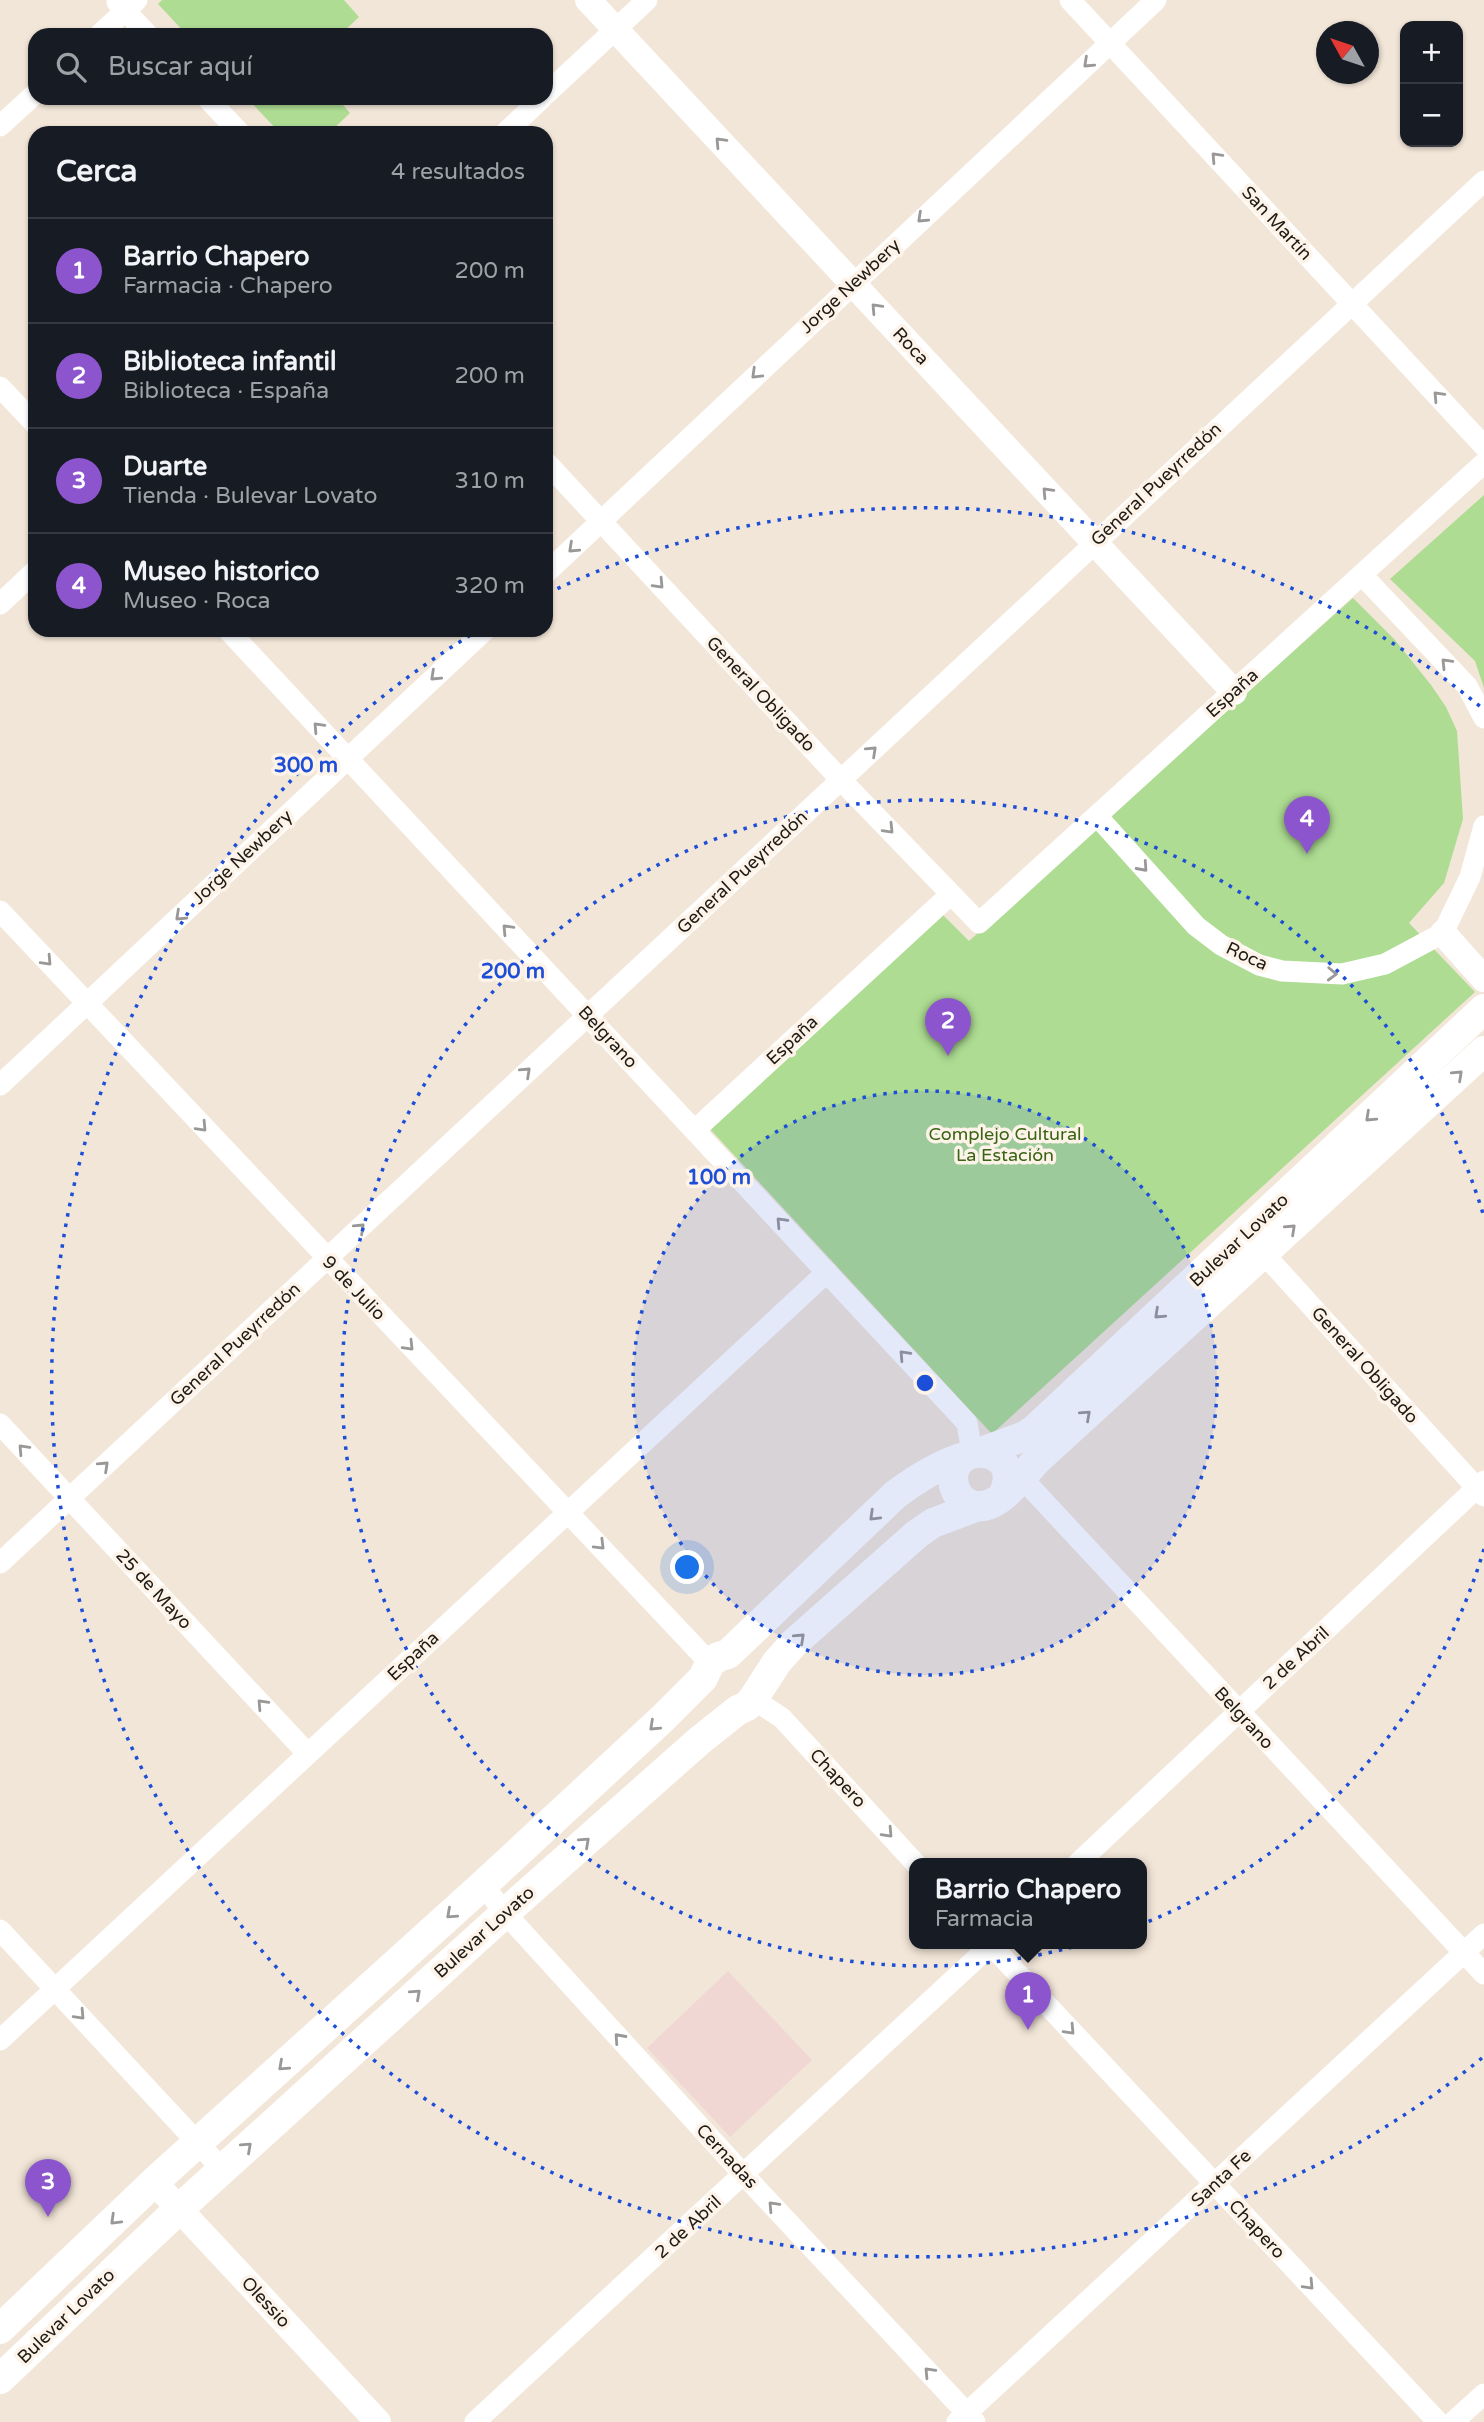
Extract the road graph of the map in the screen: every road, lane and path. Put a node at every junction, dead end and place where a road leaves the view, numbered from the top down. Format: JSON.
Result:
{"nodes":[{"id":1,"x":588,"y":0,"type":"edge"},
{"id":2,"x":647,"y":0,"type":"edge"},
{"id":3,"x":1070,"y":0,"type":"edge"},
{"id":4,"x":1156,"y":0,"type":"edge"},
{"id":5,"x":126,"y":4,"type":"edge"},
{"id":6,"x":105,"y":28,"type":"edge"},
{"id":7,"x":143,"y":28,"type":"edge"},
{"id":8,"x":615,"y":29,"type":"junction"},
{"id":9,"x":1110,"y":43,"type":"junction"},
{"id":10,"x":553,"y":87,"type":"edge"},
{"id":11,"x":28,"y":100,"type":"edge"},
{"id":12,"x":214,"y":105,"type":"edge"},
{"id":13,"x":535,"y":105,"type":"edge"},
{"id":14,"x":0,"y":126,"type":"edge"},
{"id":15,"x":233,"y":126,"type":"edge"},
{"id":16,"x":512,"y":126,"type":"edge"},
{"id":17,"x":1484,"y":181,"type":"edge"},
{"id":18,"x":852,"y":283,"type":"junction"},
{"id":19,"x":1352,"y":303,"type":"junction"},
{"id":20,"x":0,"y":387,"type":"edge"},
{"id":21,"x":28,"y":417,"type":"edge"},
{"id":22,"x":1484,"y":446,"type":"edge"},
{"id":23,"x":1484,"y":463,"type":"edge"},
{"id":24,"x":553,"y":470,"type":"edge"},
{"id":25,"x":601,"y":522,"type":"junction"},
{"id":26,"x":1094,"y":542,"type":"junction"},
{"id":27,"x":553,"y":567,"type":"edge"},
{"id":28,"x":1362,"y":575,"type":"junction"},
{"id":29,"x":28,"y":578,"type":"edge"},
{"id":30,"x":0,"y":604,"type":"edge"},
{"id":31,"x":235,"y":637,"type":"edge"},
{"id":32,"x":477,"y":637,"type":"edge"},
{"id":33,"x":1234,"y":692,"type":"junction"},
{"id":34,"x":1484,"y":719,"type":"edge"},
{"id":35,"x":347,"y":758,"type":"junction"},
{"id":36,"x":841,"y":780,"type":"junction"},
{"id":37,"x":1097,"y":816,"type":"junction"},
{"id":38,"x":1484,"y":826,"type":"edge"},
{"id":39,"x":951,"y":894,"type":"junction"},
{"id":40,"x":0,"y":911,"type":"edge"},
{"id":41,"x":979,"y":923,"type":"joint"},
{"id":42,"x":1443,"y":933,"type":"junction"},
{"id":43,"x":1484,"y":979,"type":"edge"},
{"id":44,"x":88,"y":1004,"type":"junction"},
{"id":45,"x":1484,"y":1009,"type":"edge"},
{"id":46,"x":588,"y":1014,"type":"junction"},
{"id":47,"x":1484,"y":1051,"type":"edge"},
{"id":48,"x":0,"y":1085,"type":"edge"},
{"id":49,"x":695,"y":1130,"type":"junction"},
{"id":50,"x":1254,"y":1244,"type":"junction"},
{"id":51,"x":327,"y":1259,"type":"junction"},
{"id":52,"x":827,"y":1272,"type":"junction"},
{"id":53,"x":0,"y":1424,"type":"edge"},
{"id":54,"x":989,"y":1472,"type":"junction"},
{"id":55,"x":1481,"y":1488,"type":"edge"},
{"id":56,"x":69,"y":1498,"type":"junction"},
{"id":57,"x":568,"y":1513,"type":"junction"},
{"id":58,"x":0,"y":1563,"type":"edge"},
{"id":59,"x":714,"y":1665,"type":"junction"},
{"id":60,"x":750,"y":1700,"type":"junction"},
{"id":61,"x":1238,"y":1712,"type":"junction"},
{"id":62,"x":308,"y":1754,"type":"junction"},
{"id":63,"x":911,"y":1858,"type":"edge"},
{"id":64,"x":1083,"y":1858,"type":"edge"},
{"id":65,"x":483,"y":1885,"type":"junction"},
{"id":66,"x":505,"y":1913,"type":"junction"},
{"id":67,"x":0,"y":1930,"type":"edge"},
{"id":68,"x":1484,"y":1934,"type":"edge"},
{"id":69,"x":987,"y":1949,"type":"edge"},
{"id":70,"x":995,"y":1949,"type":"edge"},
{"id":71,"x":1464,"y":1952,"type":"junction"},
{"id":72,"x":1484,"y":1974,"type":"edge"},
{"id":73,"x":55,"y":1989,"type":"junction"},
{"id":74,"x":0,"y":2040,"type":"edge"},
{"id":75,"x":198,"y":2143,"type":"junction"},
{"id":76,"x":222,"y":2169,"type":"junction"},
{"id":77,"x":744,"y":2175,"type":"junction"},
{"id":78,"x":155,"y":2182,"type":"junction"},
{"id":79,"x":1214,"y":2184,"type":"junction"},
{"id":80,"x":178,"y":2209,"type":"junction"},
{"id":81,"x":0,"y":2329,"type":"edge"},
{"id":82,"x":0,"y":2379,"type":"edge"},
{"id":83,"x":1484,"y":2394,"type":"edge"},
{"id":84,"x":966,"y":2419,"type":"edge"},
{"id":85,"x":379,"y":2422,"type":"edge"},
{"id":86,"x":475,"y":2422,"type":"edge"},
{"id":87,"x":1438,"y":2422,"type":"edge"},
{"id":88,"x":1454,"y":2422,"type":"edge"}],
"edges":[{"from":1,"to":8,"type":"street","name":"Roca"},
{"from":2,"to":8,"type":"street"},
{"from":3,"to":9,"type":"street","name":"San Martín"},
{"from":4,"to":9,"type":"street","name":"Jorge Newbery"},
{"from":5,"to":6,"type":"street"},
{"from":5,"to":7,"type":"street"},
{"from":8,"to":10,"type":"street"},
{"from":18,"to":8,"type":"street","name":"Roca","one_way":true},
{"from":9,"to":18,"type":"street","name":"Jorge Newbery","one_way":true},
{"from":19,"to":9,"type":"street","name":"San Martín","one_way":true},
{"from":11,"to":14,"type":"street"},
{"from":12,"to":15,"type":"street"},
{"from":13,"to":16,"type":"street"},
{"from":17,"to":19,"type":"street","name":"General Pueyrredón"},
{"from":18,"to":25,"type":"street","name":"Jorge Newbery","one_way":true},
{"from":26,"to":18,"type":"street","name":"Roca","one_way":true},
{"from":22,"to":19,"type":"street","name":"San Martín","one_way":true},
{"from":19,"to":26,"type":"street","name":"General Pueyrredón"},
{"from":20,"to":21,"type":"street"},
{"from":23,"to":28,"type":"street","name":"España"},
{"from":24,"to":25,"type":"street","name":"General Obligado"},
{"from":25,"to":27,"type":"street","name":"Jorge Newbery","one_way":true},
{"from":25,"to":36,"type":"street","name":"General Obligado","one_way":true},
{"from":26,"to":33,"type":"street","name":"Roca"},
{"from":36,"to":26,"type":"street","name":"General Pueyrredón","one_way":true},
{"from":28,"to":33,"type":"street","name":"España"},
{"from":34,"to":28,"type":"street","one_way":true},
{"from":29,"to":30,"type":"street"},
{"from":35,"to":31,"type":"street","name":"Belgrano","one_way":true},
{"from":32,"to":35,"type":"street","name":"Jorge Newbery","one_way":true},
{"from":33,"to":37,"type":"street","name":"España"},
{"from":35,"to":44,"type":"street","name":"Jorge Newbery","one_way":true},
{"from":46,"to":35,"type":"street","name":"Belgrano","one_way":true},
{"from":36,"to":39,"type":"street","name":"General Obligado","one_way":true},
{"from":36,"to":46,"type":"street","name":"General Pueyrredón"},
{"from":37,"to":41,"type":"street","name":"España"},
{"from":37,"to":42,"type":"street","name":"Roca","one_way":true},
{"from":38,"to":42,"type":"street"},
{"from":39,"to":41,"type":"street","name":"General Obligado"},
{"from":39,"to":49,"type":"street","name":"España"},
{"from":40,"to":44,"type":"street","name":"9 de Julio","one_way":true},
{"from":42,"to":43,"type":"street"},
{"from":44,"to":48,"type":"street","name":"Jorge Newbery"},
{"from":44,"to":51,"type":"street","name":"9 de Julio","one_way":true},
{"from":45,"to":50,"type":"main road","name":"Bulevar Lovato","one_way":true},
{"from":46,"to":49,"type":"street","name":"Belgrano"},
{"from":51,"to":46,"type":"street","name":"General Pueyrredón","one_way":true},
{"from":50,"to":47,"type":"main road","name":"Bulevar Lovato","one_way":true},
{"from":52,"to":49,"type":"street","name":"Belgrano","one_way":true},
{"from":54,"to":50,"type":"main road","name":"Bulevar Lovato","one_way":true},
{"from":50,"to":54,"type":"main road","name":"Bulevar Lovato","one_way":true},
{"from":50,"to":55,"type":"street","name":"General Obligado"},
{"from":56,"to":51,"type":"street","name":"General Pueyrredón","one_way":true},
{"from":51,"to":57,"type":"street","name":"9 de Julio","one_way":true},
{"from":54,"to":52,"type":"street","name":"Belgrano","one_way":true},
{"from":52,"to":57,"type":"street","name":"España"},
{"from":56,"to":53,"type":"street","name":"25 de Mayo","one_way":true},
{"from":54,"to":59,"type":"main road","name":"Bulevar Lovato","one_way":true},
{"from":60,"to":54,"type":"main road","name":"Bulevar Lovato","one_way":true},
{"from":54,"to":61,"type":"street","name":"Belgrano"},
{"from":55,"to":61,"type":"street","name":"2 de Abril"},
{"from":56,"to":58,"type":"street","name":"General Pueyrredón"},
{"from":62,"to":56,"type":"street","name":"25 de Mayo","one_way":true},
{"from":57,"to":59,"type":"street","name":"9 de Julio","one_way":true},
{"from":57,"to":62,"type":"street","name":"España"},
{"from":59,"to":60,"type":"main road","name":"9 de Julio"},
{"from":59,"to":60,"type":"main road","name":"9 de Julio"},
{"from":59,"to":65,"type":"main road","name":"Bulevar Lovato","one_way":true},
{"from":60,"to":63,"type":"street","name":"Chapero","one_way":true},
{"from":66,"to":60,"type":"main road","name":"Bulevar Lovato","one_way":true},
{"from":61,"to":64,"type":"street","name":"2 de Abril"},
{"from":61,"to":71,"type":"street","name":"Belgrano"},
{"from":62,"to":73,"type":"street","name":"España"},
{"from":65,"to":66,"type":"street","name":"Cernadas"},
{"from":65,"to":75,"type":"main road","name":"Bulevar Lovato","one_way":true},
{"from":76,"to":66,"type":"main road","name":"Bulevar Lovato","one_way":true},
{"from":77,"to":66,"type":"street","name":"Cernadas","one_way":true},
{"from":67,"to":73,"type":"street"},
{"from":68,"to":71,"type":"street","name":"Santa Fe"},
{"from":69,"to":77,"type":"street","name":"2 de Abril"},
{"from":70,"to":79,"type":"street","name":"Chapero","one_way":true},
{"from":71,"to":72,"type":"street","name":"Belgrano"},
{"from":71,"to":79,"type":"street","name":"Santa Fe"},
{"from":73,"to":74,"type":"street","name":"España"},
{"from":73,"to":75,"type":"street","one_way":true},
{"from":75,"to":76,"type":"street"},
{"from":75,"to":78,"type":"main road","name":"Bulevar Lovato"},
{"from":76,"to":80,"type":"main road","name":"Bulevar Lovato"},
{"from":84,"to":77,"type":"street","name":"Cernadas","one_way":true},
{"from":77,"to":86,"type":"street","name":"2 de Abril"},
{"from":78,"to":80,"type":"street","name":"Olessio"},
{"from":78,"to":81,"type":"main road","name":"Bulevar Lovato","one_way":true},
{"from":79,"to":84,"type":"street","name":"Santa Fe"},
{"from":79,"to":87,"type":"street","name":"Chapero","one_way":true},
{"from":80,"to":82,"type":"main road","name":"Bulevar Lovato"},
{"from":80,"to":85,"type":"street","name":"Olessio"},
{"from":83,"to":88,"type":"street"}]}
